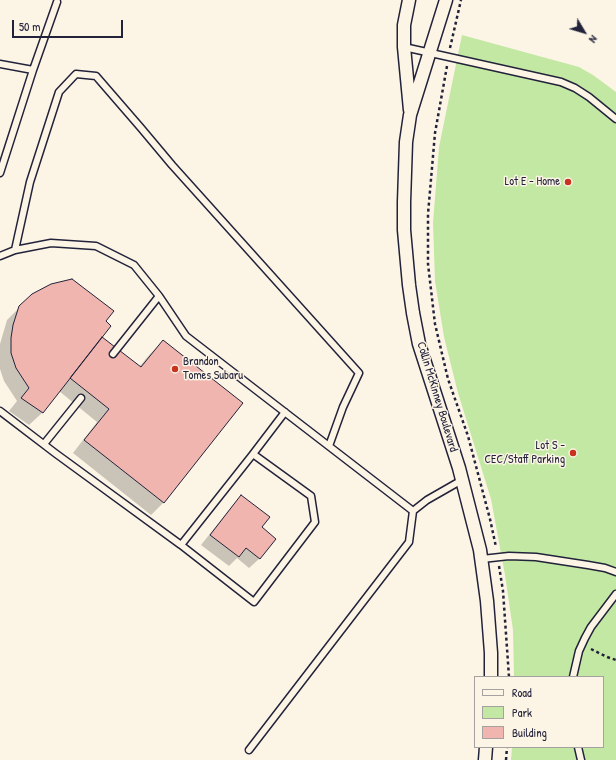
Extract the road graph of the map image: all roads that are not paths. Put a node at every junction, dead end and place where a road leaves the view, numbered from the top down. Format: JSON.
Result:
{"nodes":[{"id":1,"x":409,"y":0,"type":"edge"},
{"id":2,"x":446,"y":0,"type":"edge"},
{"id":3,"x":57,"y":2,"type":"dead end"},
{"id":4,"x":404,"y":47,"type":"junction"},
{"id":5,"x":429,"y":52,"type":"junction"},
{"id":6,"x":0,"y":64,"type":"edge"},
{"id":7,"x":33,"y":70,"type":"junction"},
{"id":8,"x":410,"y":115,"type":"junction"},
{"id":9,"x":616,"y":119,"type":"edge"},
{"id":10,"x":0,"y":173,"type":"edge"},
{"id":11,"x":15,"y":250,"type":"junction"},
{"id":12,"x":0,"y":256,"type":"edge"},
{"id":13,"x":160,"y":296,"type":"junction"},
{"id":14,"x":113,"y":354,"type":"dead end"},
{"id":15,"x":81,"y":398,"type":"dead end"},
{"id":16,"x":0,"y":411,"type":"edge"},
{"id":17,"x":285,"y":412,"type":"junction"},
{"id":18,"x":44,"y":444,"type":"junction"},
{"id":19,"x":329,"y":446,"type":"junction"},
{"id":20,"x":253,"y":454,"type":"junction"},
{"id":21,"x":462,"y":480,"type":"junction"},
{"id":22,"x":413,"y":511,"type":"junction"},
{"id":23,"x":181,"y":545,"type":"junction"},
{"id":24,"x":482,"y":559,"type":"junction"},
{"id":25,"x":616,"y":572,"type":"edge"},
{"id":26,"x":616,"y":594,"type":"edge"},
{"id":27,"x":491,"y":676,"type":"edge"},
{"id":28,"x":573,"y":676,"type":"edge"},
{"id":29,"x":486,"y":748,"type":"edge"},
{"id":30,"x":578,"y":748,"type":"edge"},
{"id":31,"x":249,"y":750,"type":"dead end"},
{"id":32,"x":484,"y":760,"type":"edge"},
{"id":33,"x":581,"y":760,"type":"edge"}],
"edges":[{"from":1,"to":4,"type":"street","name":"Collin McKinney Boulevard"},
{"from":2,"to":5,"type":"street","name":"Collin McKinney Boulevard"},
{"from":3,"to":7,"type":"lane"},
{"from":4,"to":5,"type":"lane"},
{"from":4,"to":8,"type":"street","name":"Collin McKinney Boulevard"},
{"from":5,"to":8,"type":"street","name":"Collin McKinney Boulevard"},
{"from":5,"to":9,"type":"lane"},
{"from":6,"to":7,"type":"lane"},
{"from":7,"to":10,"type":"lane"},
{"from":8,"to":21,"type":"street","name":"Collin McKinney Boulevard"},
{"from":11,"to":12,"type":"lane"},
{"from":11,"to":13,"type":"lane"},
{"from":11,"to":19,"type":"lane"},
{"from":13,"to":14,"type":"lane"},
{"from":13,"to":17,"type":"lane"},
{"from":15,"to":18,"type":"lane"},
{"from":16,"to":18,"type":"lane"},
{"from":17,"to":19,"type":"lane"},
{"from":17,"to":20,"type":"lane"},
{"from":18,"to":23,"type":"lane"},
{"from":19,"to":22,"type":"lane"},
{"from":20,"to":23,"type":"lane"},
{"from":20,"to":23,"type":"lane"},
{"from":21,"to":22,"type":"lane"},
{"from":21,"to":24,"type":"street","name":"Collin McKinney Boulevard"},
{"from":22,"to":31,"type":"lane"},
{"from":24,"to":25,"type":"lane"},
{"from":24,"to":27,"type":"street","name":"Collin McKinney Boulevard"},
{"from":26,"to":28,"type":"lane"},
{"from":29,"to":32,"type":"street"},
{"from":30,"to":33,"type":"lane"}]}
